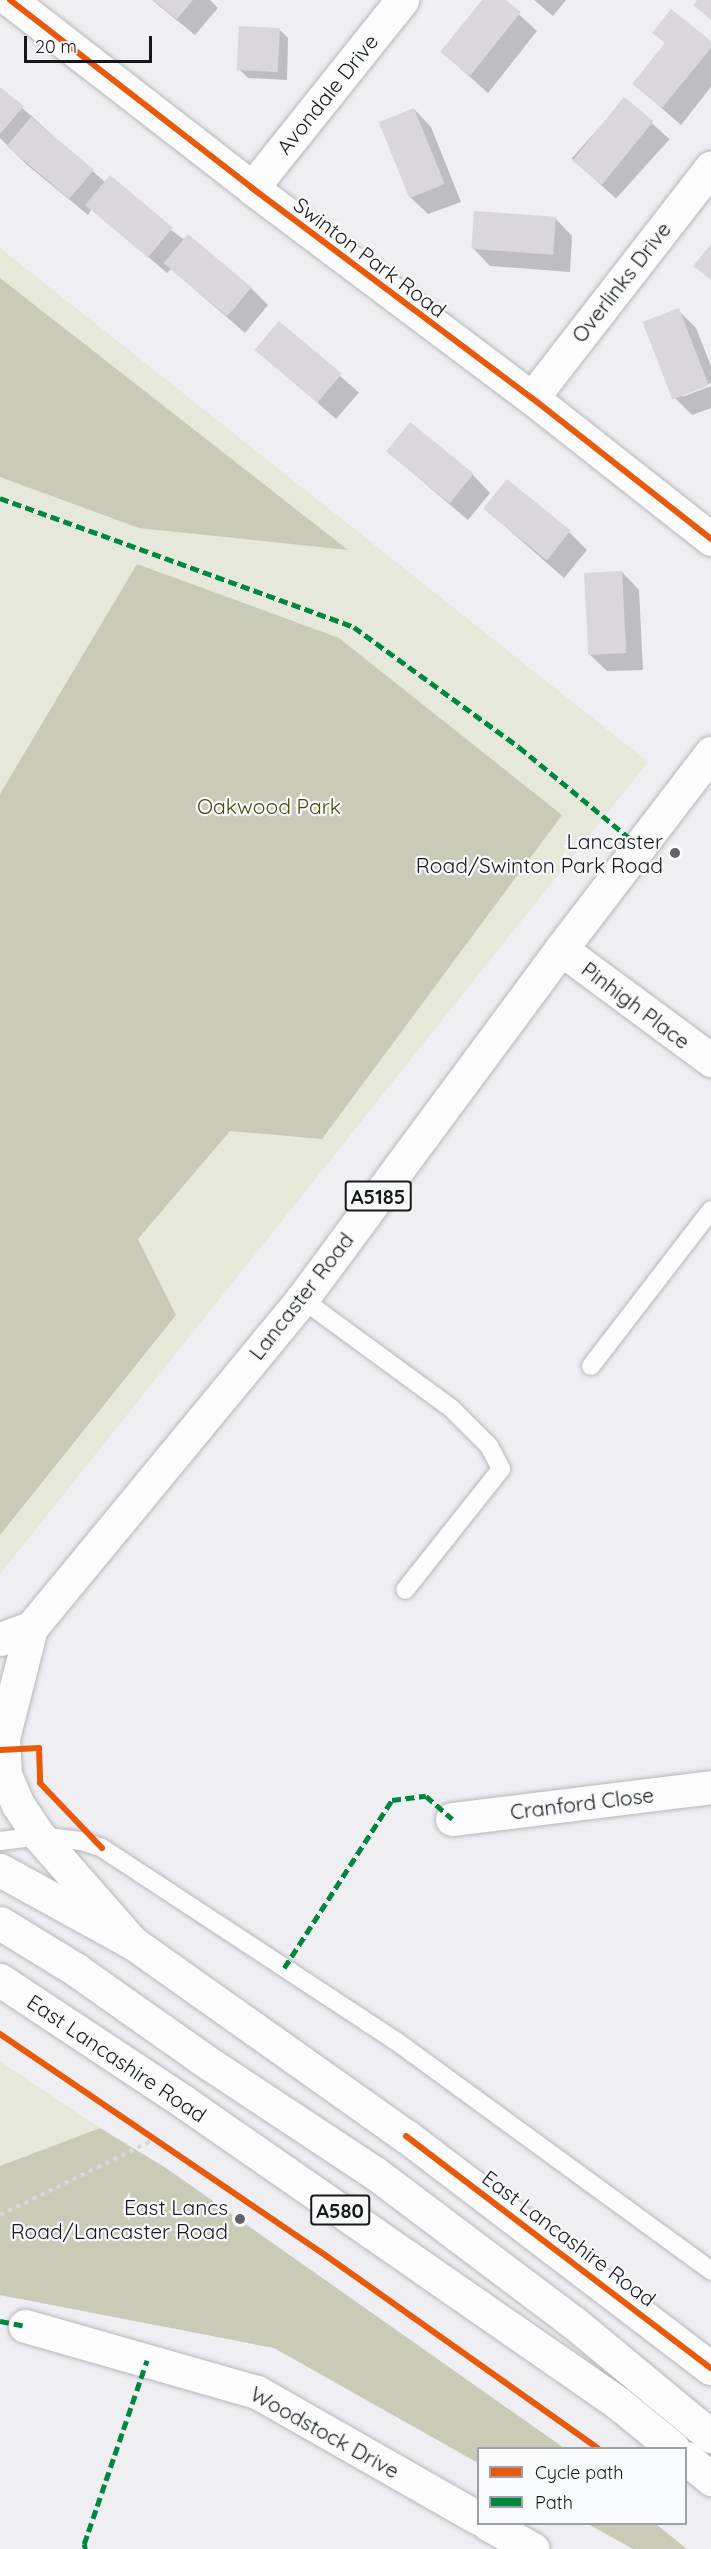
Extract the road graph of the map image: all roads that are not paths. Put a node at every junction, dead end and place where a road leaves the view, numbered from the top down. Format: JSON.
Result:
{"nodes":[{"id":1,"x":10,"y":0,"type":"edge"},
{"id":2,"x":402,"y":0,"type":"edge"},
{"id":3,"x":711,"y":167,"type":"edge"},
{"id":4,"x":252,"y":188,"type":"junction"},
{"id":5,"x":532,"y":398,"type":"junction"},
{"id":6,"x":711,"y":539,"type":"edge"},
{"id":7,"x":711,"y":753,"type":"edge"},
{"id":8,"x":561,"y":949,"type":"junction"},
{"id":9,"x":711,"y":1060,"type":"edge"},
{"id":10,"x":711,"y":1210,"type":"edge"},
{"id":11,"x":302,"y":1299,"type":"junction"},
{"id":12,"x":591,"y":1366,"type":"dead end"},
{"id":13,"x":405,"y":1590,"type":"dead end"},
{"id":14,"x":31,"y":1628,"type":"junction"},
{"id":15,"x":0,"y":1639,"type":"edge"},
{"id":16,"x":22,"y":1665,"type":"junction"},
{"id":17,"x":0,"y":1690,"type":"edge"},
{"id":18,"x":711,"y":1787,"type":"edge"},
{"id":19,"x":452,"y":1819,"type":"dead end"},
{"id":20,"x":39,"y":1836,"type":"junction"},
{"id":21,"x":0,"y":1841,"type":"edge"},
{"id":22,"x":0,"y":1870,"type":"edge"},
{"id":23,"x":0,"y":1923,"type":"edge"},
{"id":24,"x":133,"y":1943,"type":"junction"},
{"id":25,"x":0,"y":1980,"type":"edge"},
{"id":26,"x":711,"y":2271,"type":"edge"},
{"id":27,"x":25,"y":2326,"type":"dead end"},
{"id":28,"x":711,"y":2368,"type":"edge"},
{"id":29,"x":711,"y":2436,"type":"edge"},
{"id":30,"x":672,"y":2447,"type":"edge"},
{"id":31,"x":687,"y":2459,"type":"edge"},
{"id":32,"x":711,"y":2479,"type":"edge"},
{"id":33,"x":477,"y":2517,"type":"edge"},
{"id":34,"x":491,"y":2525,"type":"edge"},
{"id":35,"x":533,"y":2549,"type":"edge"}],
"edges":[{"from":1,"to":4,"type":"main road","name":"Swinton Park Road"},
{"from":2,"to":4,"type":"main road","name":"Avondale Drive"},
{"from":3,"to":5,"type":"main road","name":"Overlinks Drive"},
{"from":4,"to":5,"type":"main road","name":"Swinton Park Road"},
{"from":5,"to":6,"type":"main road","name":"Swinton Park Road"},
{"from":7,"to":8,"type":"main road","name":"Lancaster Road","number":"A5185"},
{"from":8,"to":9,"type":"main road","name":"Pinhigh Place"},
{"from":8,"to":11,"type":"main road","name":"Lancaster Road","number":"A5185"},
{"from":10,"to":12,"type":"lane"},
{"from":11,"to":13,"type":"lane"},
{"from":11,"to":14,"type":"main road","name":"Lancaster Road","number":"A5185"},
{"from":14,"to":15,"type":"main road"},
{"from":14,"to":16,"type":"main road","name":"Lancaster Road","number":"A5185"},
{"from":16,"to":17,"type":"main road","name":"Lancaster Road","number":"A5185"},
{"from":16,"to":20,"type":"main road"},
{"from":18,"to":19,"type":"main road","name":"Cranford Close"},
{"from":20,"to":21,"type":"lane"},
{"from":20,"to":24,"type":"main road"},
{"from":20,"to":26,"type":"lane"},
{"from":22,"to":24,"type":"main road","name":"East Lancashire Road"},
{"from":23,"to":29,"type":"main road"},
{"from":24,"to":28,"type":"main road","name":"East Lancashire Road"},
{"from":25,"to":30,"type":"main road","name":"East Lancashire Road","number":"A580"},
{"from":27,"to":33,"type":"main road","name":"Woodstock Drive"},
{"from":31,"to":32,"type":"main road"},
{"from":34,"to":35,"type":"main road"}]}
